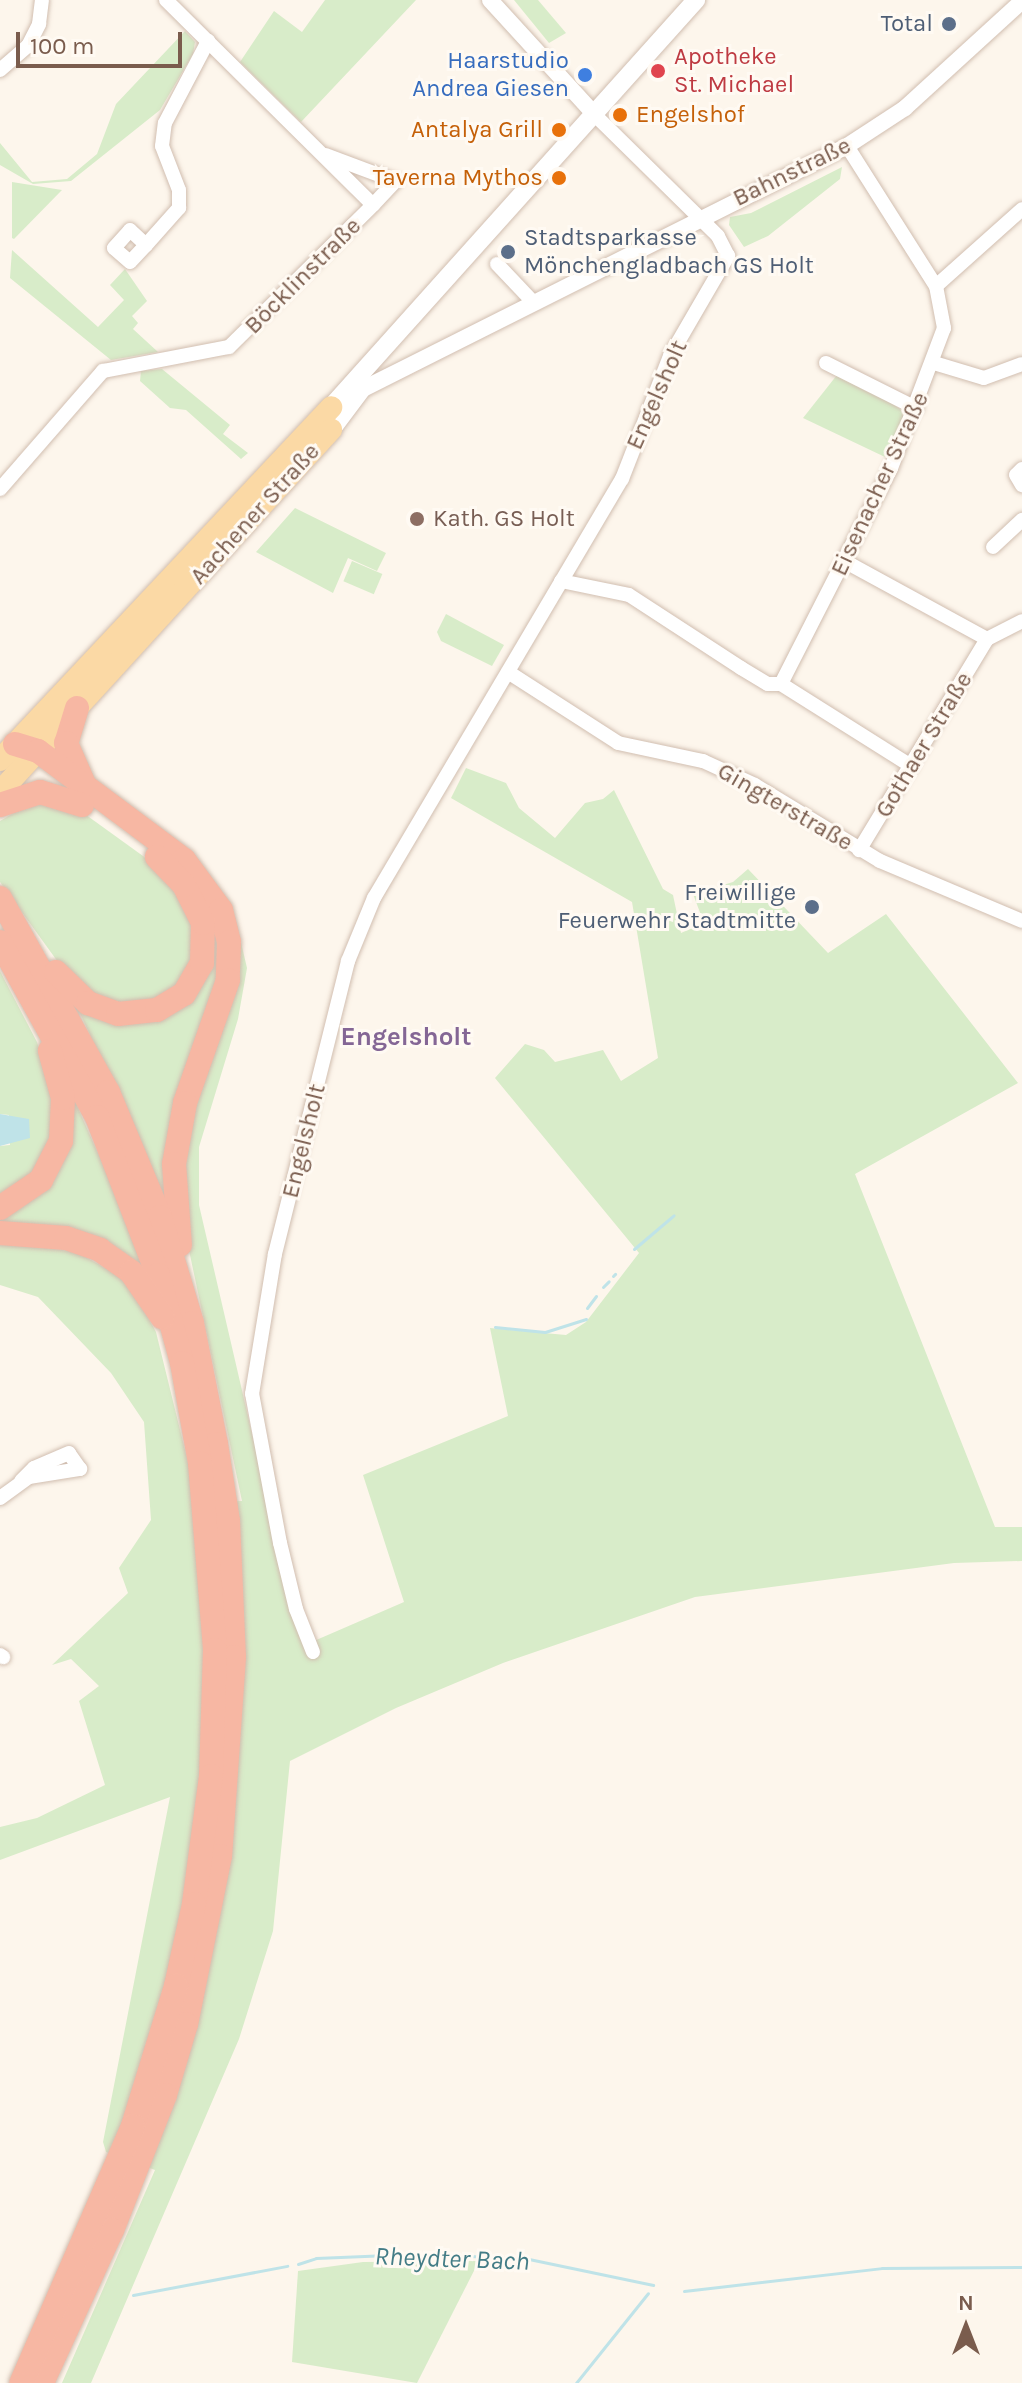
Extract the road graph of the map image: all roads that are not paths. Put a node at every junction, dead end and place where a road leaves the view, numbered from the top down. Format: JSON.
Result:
{"nodes":[{"id":1,"x":42,"y":0,"type":"edge"},
{"id":2,"x":166,"y":0,"type":"edge"},
{"id":3,"x":490,"y":0,"type":"edge"},
{"id":4,"x":696,"y":0,"type":"edge"},
{"id":5,"x":1022,"y":1,"type":"edge"},
{"id":6,"x":208,"y":41,"type":"junction"},
{"id":7,"x":0,"y":70,"type":"edge"},
{"id":8,"x":594,"y":114,"type":"junction"},
{"id":9,"x":847,"y":146,"type":"junction"},
{"id":10,"x":326,"y":155,"type":"junction"},
{"id":11,"x":373,"y":205,"type":"junction"},
{"id":12,"x":1022,"y":209,"type":"edge"},
{"id":13,"x":697,"y":218,"type":"junction"},
{"id":14,"x":497,"y":223,"type":"junction"},
{"id":15,"x":146,"y":245,"type":"dead end"},
{"id":16,"x":497,"y":264,"type":"dead end"},
{"id":17,"x":936,"y":286,"type":"junction"},
{"id":18,"x":534,"y":303,"type":"junction"},
{"id":19,"x":826,"y":363,"type":"dead end"},
{"id":20,"x":934,"y":363,"type":"junction"},
{"id":21,"x":1022,"y":364,"type":"edge"},
{"id":22,"x":392,"y":375,"type":"junction"},
{"id":23,"x":363,"y":387,"type":"junction"},
{"id":24,"x":916,"y":408,"type":"junction"},
{"id":25,"x":331,"y":419,"type":"junction"},
{"id":26,"x":1022,"y":469,"type":"edge"},
{"id":27,"x":1022,"y":485,"type":"edge"},
{"id":28,"x":0,"y":489,"type":"edge"},
{"id":29,"x":1022,"y":520,"type":"edge"},
{"id":30,"x":993,"y":547,"type":"dead end"},
{"id":31,"x":846,"y":562,"type":"junction"},
{"id":32,"x":561,"y":581,"type":"junction"},
{"id":33,"x":1022,"y":621,"type":"edge"},
{"id":34,"x":987,"y":639,"type":"junction"},
{"id":35,"x":508,"y":672,"type":"junction"},
{"id":36,"x":781,"y":684,"type":"junction"},
{"id":37,"x":77,"y":708,"type":"junction"},
{"id":38,"x":20,"y":754,"type":"edge"},
{"id":39,"x":911,"y":766,"type":"junction"},
{"id":40,"x":0,"y":792,"type":"edge"},
{"id":41,"x":84,"y":796,"type":"junction"},
{"id":42,"x":0,"y":805,"type":"edge"},
{"id":43,"x":859,"y":850,"type":"junction"},
{"id":44,"x":6,"y":908,"type":"edge"},
{"id":45,"x":1022,"y":921,"type":"edge"},
{"id":46,"x":5,"y":950,"type":"edge"},
{"id":47,"x":0,"y":1208,"type":"edge"},
{"id":48,"x":0,"y":1233,"type":"edge"},
{"id":49,"x":192,"y":1323,"type":"junction"},
{"id":50,"x":182,"y":1363,"type":"junction"},
{"id":51,"x":21,"y":1481,"type":"dead end"},
{"id":52,"x":0,"y":1498,"type":"edge"},
{"id":53,"x":313,"y":1652,"type":"dead end"},
{"id":54,"x":21,"y":2383,"type":"edge"},
{"id":55,"x":42,"y":2383,"type":"edge"}],
"edges":[{"from":1,"to":7,"type":"street"},
{"from":2,"to":6,"type":"street"},
{"from":3,"to":8,"type":"street"},
{"from":4,"to":8,"type":"main road","name":"Aachener Straße"},
{"from":5,"to":9,"type":"street","name":"Bahnstraße"},
{"from":6,"to":10,"type":"street"},
{"from":6,"to":15,"type":"street"},
{"from":8,"to":13,"type":"street","name":"Engelsholt"},
{"from":8,"to":14,"type":"main road","name":"Aachener Straße"},
{"from":9,"to":13,"type":"street","name":"Bahnstraße"},
{"from":9,"to":17,"type":"street","name":"Eisenacher Straße"},
{"from":10,"to":11,"type":"street"},
{"from":10,"to":11,"type":"street","name":"Böcklinstraße"},
{"from":11,"to":28,"type":"street","name":"Böcklinstraße"},
{"from":12,"to":17,"type":"street"},
{"from":13,"to":18,"type":"street","name":"Bahnstraße"},
{"from":13,"to":32,"type":"street","name":"Engelsholt"},
{"from":14,"to":23,"type":"main road","name":"Aachener Straße"},
{"from":14,"to":25,"type":"main road","name":"Aachener Straße"},
{"from":16,"to":18,"type":"street"},
{"from":17,"to":20,"type":"street","name":"Eisenacher Straße"},
{"from":18,"to":22,"type":"street","name":"Bahnstraße"},
{"from":19,"to":24,"type":"street"},
{"from":20,"to":21,"type":"street"},
{"from":20,"to":24,"type":"street","name":"Eisenacher Straße"},
{"from":22,"to":23,"type":"street","name":"Bahnstraße"},
{"from":22,"to":25,"type":"street","name":"Bahnstraße"},
{"from":23,"to":25,"type":"main road","name":"Aachener Straße"},
{"from":24,"to":31,"type":"street","name":"Eisenacher Straße"},
{"from":25,"to":37,"type":"main road","name":"Aachener Straße"},
{"from":25,"to":38,"type":"main road","name":"Aachener Straße"},
{"from":26,"to":27,"type":"street"},
{"from":29,"to":30,"type":"street"},
{"from":31,"to":34,"type":"street"},
{"from":31,"to":36,"type":"street","name":"Eisenacher Straße"},
{"from":32,"to":35,"type":"street","name":"Engelsholt"},
{"from":32,"to":36,"type":"street"},
{"from":33,"to":34,"type":"street"},
{"from":34,"to":39,"type":"street","name":"Gothaer Straße"},
{"from":35,"to":43,"type":"street","name":"Gingterstraße"},
{"from":35,"to":53,"type":"street","name":"Engelsholt"},
{"from":36,"to":39,"type":"street"},
{"from":37,"to":38,"type":"main road","name":"Aachener Straße"},
{"from":37,"to":41,"type":"highway"},
{"from":38,"to":40,"type":"main road","name":"Aachener Straße"},
{"from":38,"to":41,"type":"highway"},
{"from":39,"to":43,"type":"street","name":"Gothaer Straße"},
{"from":41,"to":42,"type":"highway"},
{"from":41,"to":44,"type":"highway"},
{"from":41,"to":49,"type":"highway"},
{"from":43,"to":45,"type":"street","name":"Gingterstraße"},
{"from":44,"to":49,"type":"highway"},
{"from":46,"to":47,"type":"highway"},
{"from":46,"to":50,"type":"highway"},
{"from":48,"to":50,"type":"highway"},
{"from":49,"to":55,"type":"highway"},
{"from":50,"to":54,"type":"highway"},
{"from":51,"to":52,"type":"street"}]}
